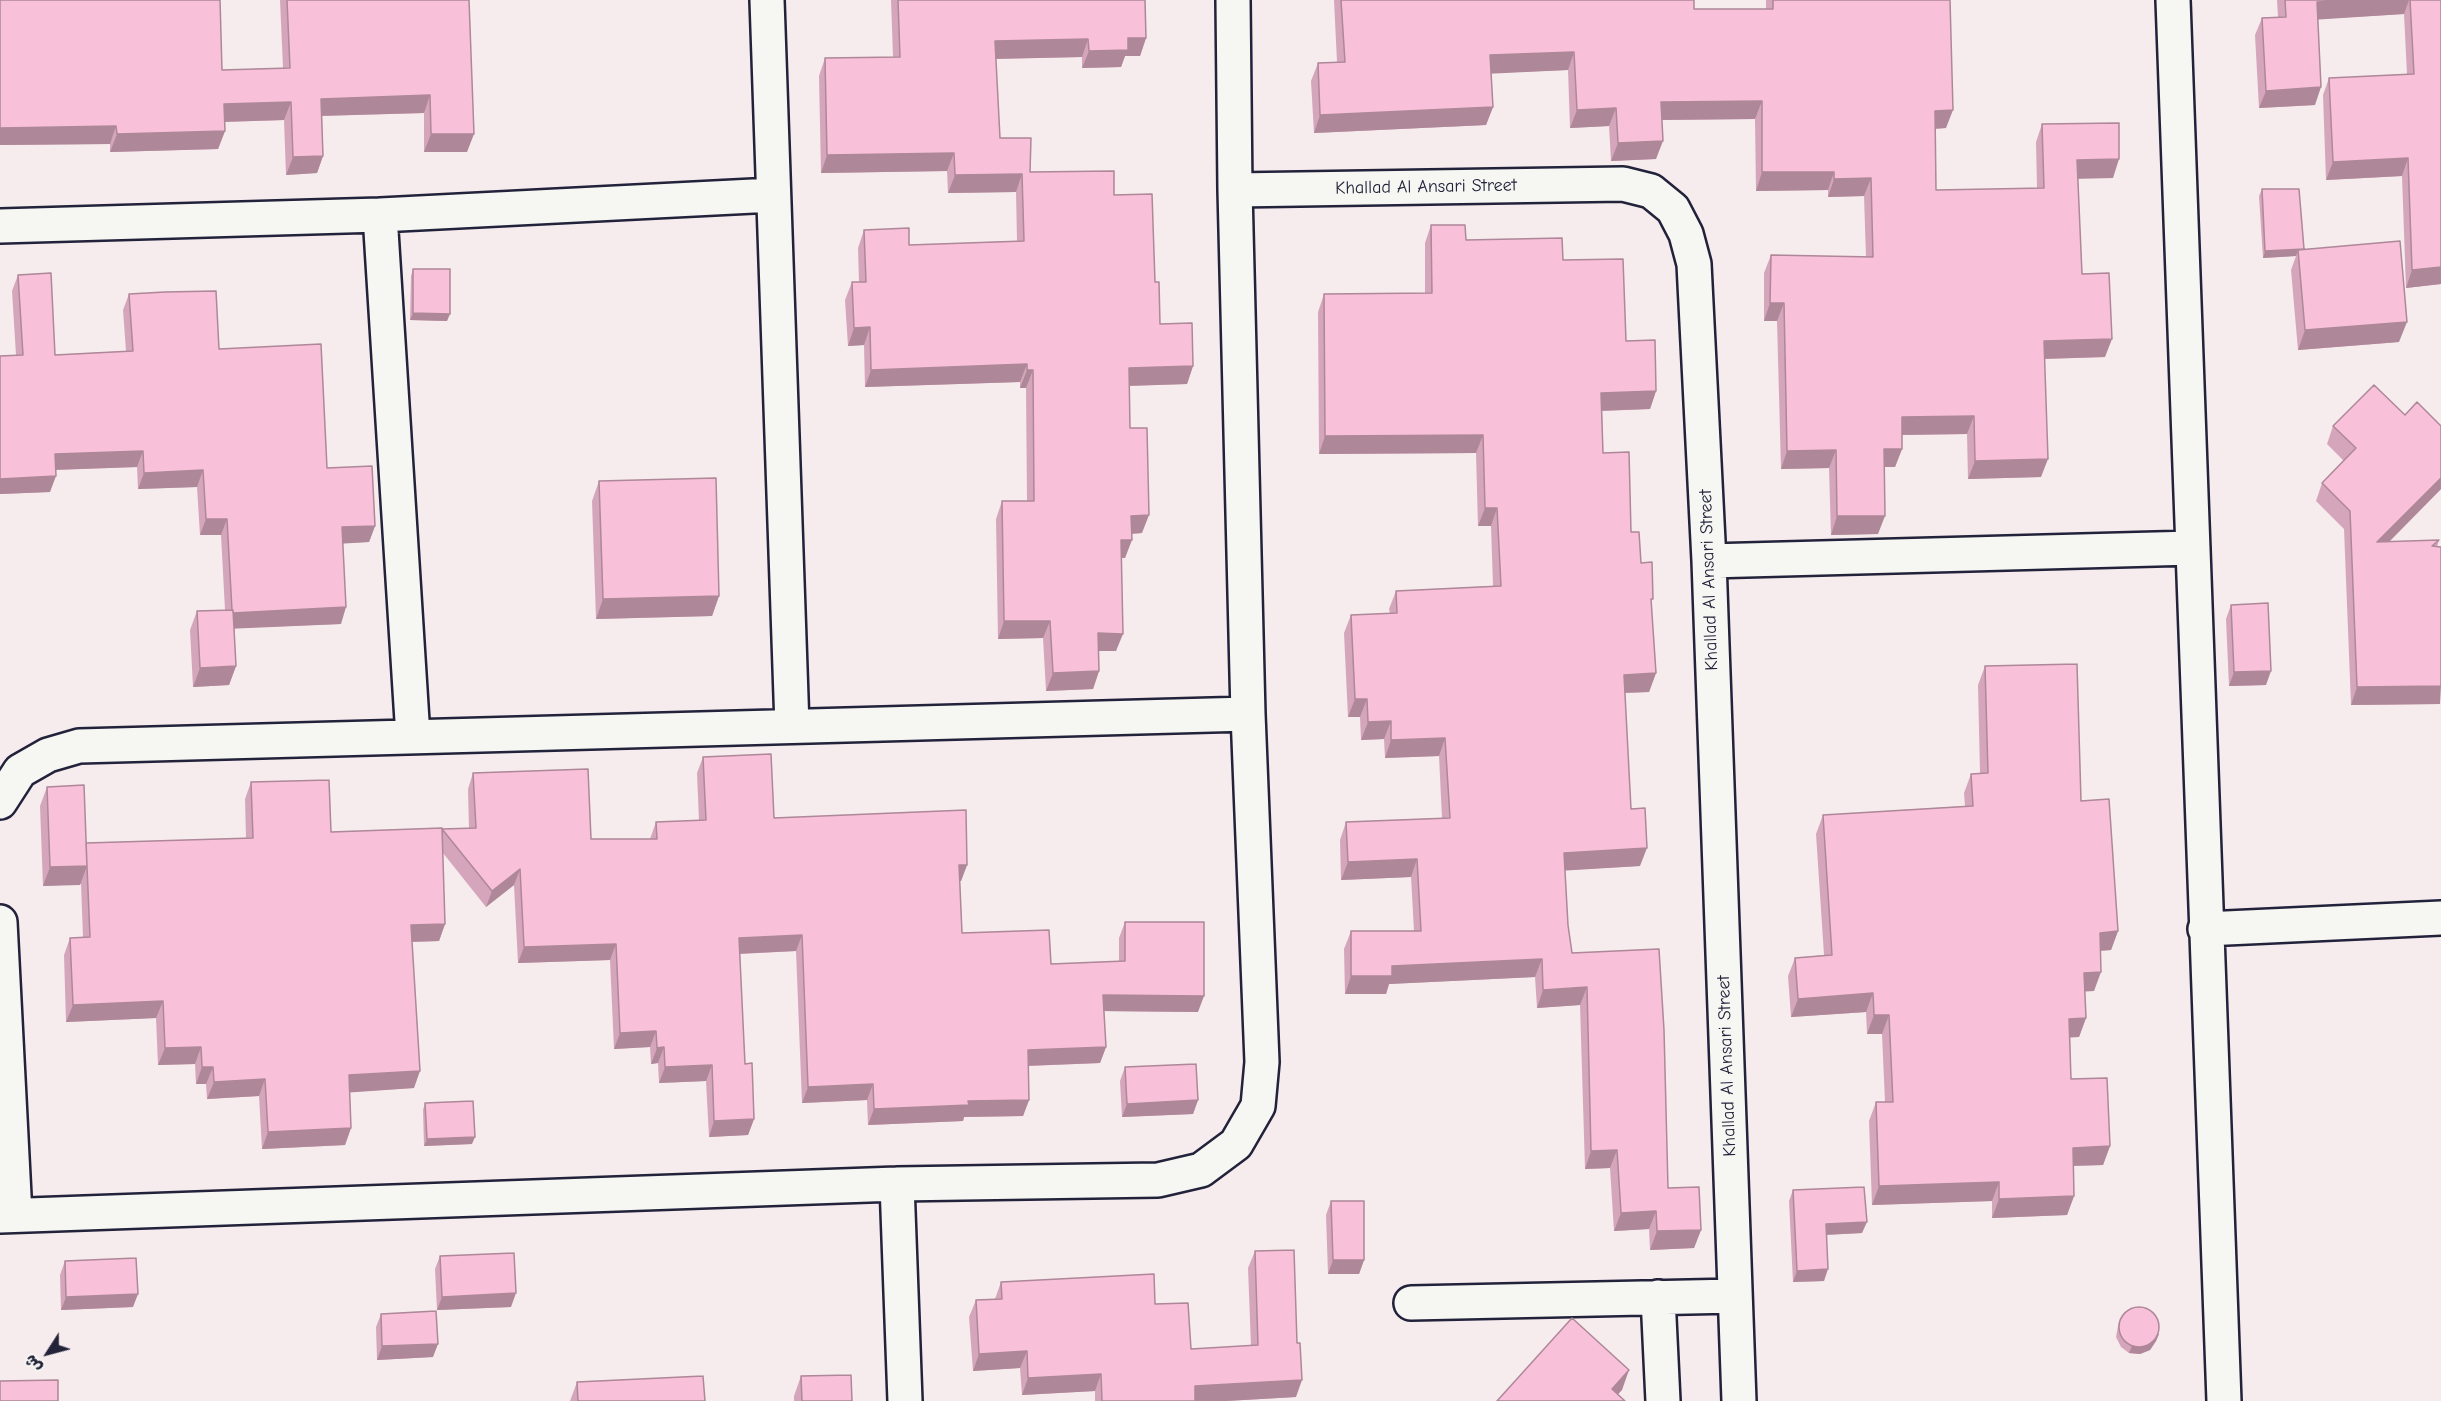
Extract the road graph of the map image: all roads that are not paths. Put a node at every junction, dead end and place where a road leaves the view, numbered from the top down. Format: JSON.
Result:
{"nodes":[{"id":1,"x":767,"y":0,"type":"edge"},
{"id":2,"x":1233,"y":0,"type":"edge"},
{"id":3,"x":2173,"y":0,"type":"edge"},
{"id":4,"x":1235,"y":190,"type":"junction"},
{"id":5,"x":774,"y":195,"type":"junction"},
{"id":6,"x":380,"y":215,"type":"junction"},
{"id":7,"x":0,"y":226,"type":"edge"},
{"id":8,"x":2193,"y":548,"type":"junction"},
{"id":9,"x":1709,"y":561,"type":"junction"},
{"id":10,"x":1248,"y":714,"type":"junction"},
{"id":11,"x":792,"y":726,"type":"junction"},
{"id":12,"x":413,"y":737,"type":"junction"},
{"id":13,"x":0,"y":802,"type":"edge"},
{"id":14,"x":2441,"y":918,"type":"edge"},
{"id":15,"x":0,"y":922,"type":"edge"},
{"id":16,"x":2205,"y":929,"type":"junction"},
{"id":17,"x":897,"y":1184,"type":"junction"},
{"id":18,"x":8,"y":1216,"type":"edge"},
{"id":19,"x":1735,"y":1296,"type":"junction"},
{"id":20,"x":1658,"y":1297,"type":"junction"},
{"id":21,"x":1411,"y":1303,"type":"dead end"},
{"id":22,"x":905,"y":1401,"type":"edge"},
{"id":23,"x":1663,"y":1401,"type":"edge"},
{"id":24,"x":1739,"y":1401,"type":"edge"},
{"id":25,"x":2224,"y":1401,"type":"edge"}],
"edges":[{"from":1,"to":5,"type":"street"},
{"from":2,"to":4,"type":"street"},
{"from":3,"to":8,"type":"street"},
{"from":4,"to":9,"type":"street","name":"Khallad Al Ansari Street"},
{"from":4,"to":10,"type":"street"},
{"from":5,"to":6,"type":"street"},
{"from":5,"to":11,"type":"street"},
{"from":6,"to":7,"type":"street"},
{"from":6,"to":12,"type":"street"},
{"from":8,"to":9,"type":"street"},
{"from":8,"to":16,"type":"street"},
{"from":9,"to":19,"type":"street","name":"Khallad Al Ansari Street"},
{"from":10,"to":11,"type":"street"},
{"from":10,"to":17,"type":"street"},
{"from":11,"to":12,"type":"street"},
{"from":12,"to":13,"type":"street"},
{"from":14,"to":16,"type":"street"},
{"from":15,"to":18,"type":"street"},
{"from":16,"to":25,"type":"street"},
{"from":17,"to":18,"type":"street"},
{"from":17,"to":22,"type":"street"},
{"from":19,"to":20,"type":"street"},
{"from":19,"to":24,"type":"street","name":"Khallad Al Ansari Street"},
{"from":20,"to":21,"type":"street"},
{"from":20,"to":23,"type":"street"}]}
